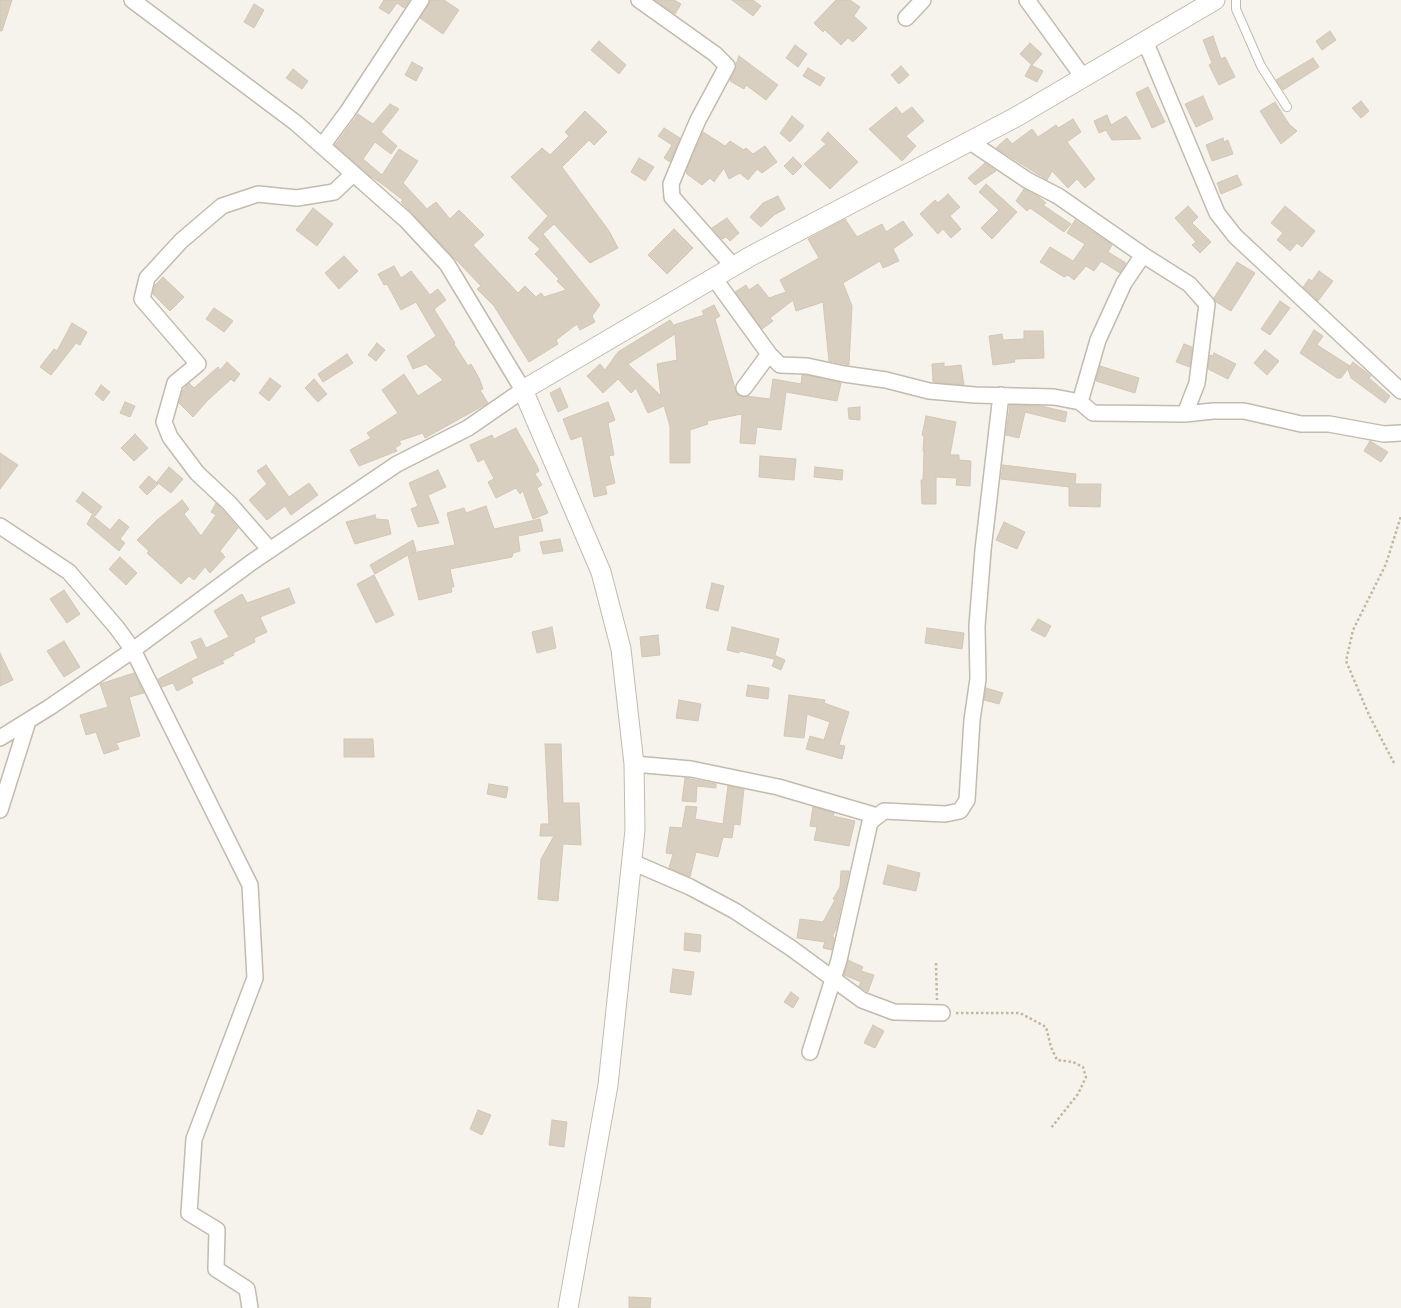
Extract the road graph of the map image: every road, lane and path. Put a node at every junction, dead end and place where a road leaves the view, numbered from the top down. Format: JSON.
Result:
{"nodes":[{"id":1,"x":132,"y":0,"type":"edge"},
{"id":2,"x":422,"y":0,"type":"edge"},
{"id":3,"x":639,"y":0,"type":"edge"},
{"id":4,"x":923,"y":0,"type":"edge"},
{"id":5,"x":1027,"y":0,"type":"edge"},
{"id":6,"x":1215,"y":0,"type":"edge"},
{"id":7,"x":1236,"y":0,"type":"edge"},
{"id":8,"x":906,"y":18,"type":"dead end"},
{"id":9,"x":1145,"y":41,"type":"junction"},
{"id":10,"x":1083,"y":77,"type":"junction"},
{"id":11,"x":1287,"y":107,"type":"dead end"},
{"id":12,"x":969,"y":141,"type":"junction"},
{"id":13,"x":322,"y":146,"type":"junction"},
{"id":14,"x":354,"y":174,"type":"junction"},
{"id":15,"x":1143,"y":255,"type":"junction"},
{"id":16,"x":733,"y":266,"type":"junction"},
{"id":17,"x":714,"y":278,"type":"junction"},
{"id":18,"x":769,"y":354,"type":"junction"},
{"id":19,"x":744,"y":388,"type":"dead end"},
{"id":20,"x":523,"y":390,"type":"junction"},
{"id":21,"x":1401,"y":391,"type":"edge"},
{"id":22,"x":1001,"y":395,"type":"junction"},
{"id":23,"x":1080,"y":402,"type":"junction"},
{"id":24,"x":1185,"y":414,"type":"junction"},
{"id":25,"x":1401,"y":433,"type":"edge"},
{"id":26,"x":1401,"y":516,"type":"edge"},
{"id":27,"x":0,"y":526,"type":"edge"},
{"id":28,"x":270,"y":550,"type":"junction"},
{"id":29,"x":133,"y":650,"type":"junction"},
{"id":30,"x":28,"y":721,"type":"junction"},
{"id":31,"x":0,"y":738,"type":"edge"},
{"id":32,"x":1394,"y":763,"type":"dead end"},
{"id":33,"x":634,"y":764,"type":"junction"},
{"id":34,"x":0,"y":810,"type":"edge"},
{"id":35,"x":877,"y":816,"type":"junction"},
{"id":36,"x":632,"y":862,"type":"junction"},
{"id":37,"x":936,"y":963,"type":"dead end"},
{"id":38,"x":833,"y":978,"type":"junction"},
{"id":39,"x":942,"y":1013,"type":"junction"},
{"id":40,"x":810,"y":1052,"type":"dead end"},
{"id":41,"x":1051,"y":1128,"type":"dead end"},
{"id":42,"x":250,"y":1308,"type":"edge"},
{"id":43,"x":568,"y":1308,"type":"edge"}],
"edges":[{"from":1,"to":13,"type":"street"},
{"from":2,"to":13,"type":"street"},
{"from":3,"to":16,"type":"street"},
{"from":4,"to":8,"type":"street"},
{"from":5,"to":10,"type":"street"},
{"from":6,"to":9,"type":"street"},
{"from":7,"to":11,"type":"lane"},
{"from":9,"to":10,"type":"street"},
{"from":9,"to":21,"type":"street"},
{"from":10,"to":12,"type":"street"},
{"from":12,"to":15,"type":"street"},
{"from":12,"to":16,"type":"street"},
{"from":13,"to":14,"type":"street"},
{"from":14,"to":20,"type":"street"},
{"from":14,"to":28,"type":"street"},
{"from":15,"to":23,"type":"street"},
{"from":15,"to":24,"type":"street"},
{"from":16,"to":17,"type":"street"},
{"from":17,"to":18,"type":"street"},
{"from":17,"to":20,"type":"street"},
{"from":18,"to":19,"type":"street"},
{"from":18,"to":22,"type":"street"},
{"from":20,"to":28,"type":"street"},
{"from":20,"to":33,"type":"street"},
{"from":22,"to":23,"type":"street"},
{"from":22,"to":35,"type":"street"},
{"from":23,"to":24,"type":"street"},
{"from":24,"to":25,"type":"street"},
{"from":26,"to":32,"type":"path"},
{"from":27,"to":29,"type":"street"},
{"from":28,"to":29,"type":"street"},
{"from":29,"to":30,"type":"street"},
{"from":29,"to":42,"type":"street"},
{"from":30,"to":31,"type":"street"},
{"from":30,"to":34,"type":"street"},
{"from":33,"to":35,"type":"street"},
{"from":33,"to":36,"type":"street"},
{"from":35,"to":38,"type":"street"},
{"from":36,"to":38,"type":"street"},
{"from":36,"to":43,"type":"street"},
{"from":37,"to":39,"type":"path"},
{"from":38,"to":39,"type":"street"},
{"from":38,"to":40,"type":"street"},
{"from":39,"to":41,"type":"path"}]}
